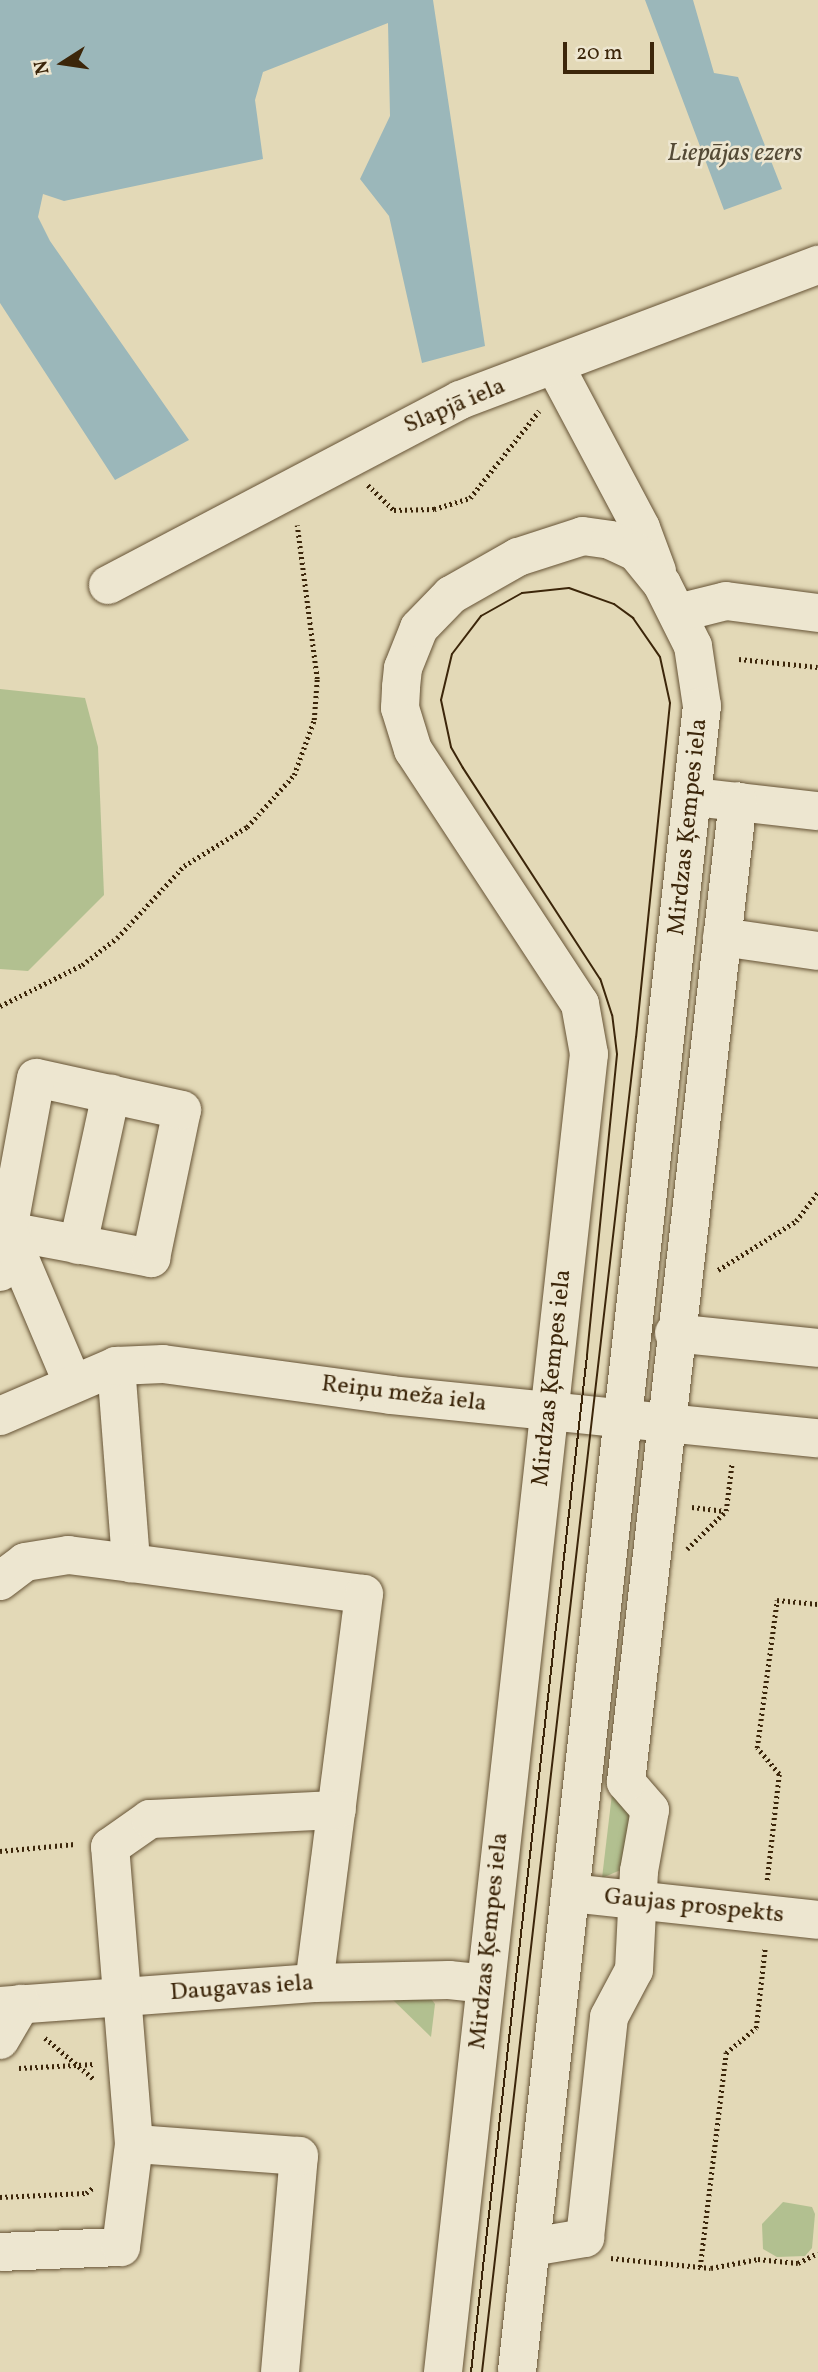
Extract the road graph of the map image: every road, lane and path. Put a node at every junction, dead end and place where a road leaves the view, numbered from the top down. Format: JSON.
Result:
{"nodes":[{"id":1,"x":818,"y":265,"type":"edge"},
{"id":2,"x":559,"y":373,"type":"junction"},
{"id":3,"x":359,"y":451,"type":"junction"},
{"id":4,"x":600,"y":453,"type":"junction"},
{"id":5,"x":291,"y":486,"type":"junction"},
{"id":6,"x":583,"y":536,"type":"junction"},
{"id":7,"x":108,"y":584,"type":"dead end"},
{"id":8,"x":670,"y":598,"type":"junction"},
{"id":9,"x":811,"y":612,"type":"edge"},
{"id":10,"x":739,"y":659,"type":"dead end"},
{"id":11,"x":818,"y":667,"type":"edge"},
{"id":12,"x":692,"y":797,"type":"junction"},
{"id":13,"x":738,"y":802,"type":"junction"},
{"id":14,"x":818,"y":811,"type":"edge"},
{"id":15,"x":722,"y":937,"type":"junction"},
{"id":16,"x":818,"y":951,"type":"edge"},
{"id":17,"x":0,"y":1006,"type":"edge"},
{"id":18,"x":111,"y":1094,"type":"junction"},
{"id":19,"x":818,"y":1192,"type":"edge"},
{"id":20,"x":8,"y":1231,"type":"junction"},
{"id":21,"x":78,"y":1245,"type":"junction"},
{"id":22,"x":681,"y":1271,"type":"junction"},
{"id":23,"x":0,"y":1272,"type":"edge"},
{"id":24,"x":674,"y":1333,"type":"junction"},
{"id":25,"x":818,"y":1348,"type":"edge"},
{"id":26,"x":116,"y":1366,"type":"junction"},
{"id":27,"x":72,"y":1382,"type":"junction"},
{"id":28,"x":549,"y":1411,"type":"junction"},
{"id":29,"x":0,"y":1416,"type":"edge"},
{"id":30,"x":621,"y":1420,"type":"junction"},
{"id":31,"x":666,"y":1424,"type":"junction"},
{"id":32,"x":736,"y":1430,"type":"junction"},
{"id":33,"x":818,"y":1438,"type":"edge"},
{"id":34,"x":131,"y":1563,"type":"junction"},
{"id":35,"x":0,"y":1581,"type":"edge"},
{"id":36,"x":647,"y":1588,"type":"junction"},
{"id":37,"x":818,"y":1604,"type":"edge"},
{"id":38,"x":337,"y":1810,"type":"junction"},
{"id":39,"x":570,"y":1893,"type":"junction"},
{"id":40,"x":767,"y":1900,"type":"junction"},
{"id":41,"x":638,"y":1902,"type":"junction"},
{"id":42,"x":818,"y":1920,"type":"edge"},
{"id":43,"x":314,"y":1983,"type":"junction"},
{"id":44,"x":485,"y":1984,"type":"junction"},
{"id":45,"x":121,"y":1998,"type":"junction"},
{"id":46,"x":20,"y":2014,"type":"edge"},
{"id":47,"x":6,"y":2054,"type":"edge"},
{"id":48,"x":127,"y":2063,"type":"junction"},
{"id":49,"x":78,"y":2065,"type":"junction"},
{"id":50,"x":133,"y":2136,"type":"junction"},
{"id":51,"x":0,"y":2197,"type":"edge"},
{"id":52,"x":531,"y":2247,"type":"junction"},
{"id":53,"x":0,"y":2252,"type":"edge"},
{"id":54,"x":818,"y":2253,"type":"edge"},
{"id":55,"x":607,"y":2258,"type":"dead end"},
{"id":56,"x":700,"y":2267,"type":"junction"},
{"id":57,"x":279,"y":2372,"type":"edge"},
{"id":58,"x":443,"y":2372,"type":"edge"},
{"id":59,"x":517,"y":2372,"type":"edge"}],
"edges":[{"from":1,"to":2,"type":"street","name":"Slapjā iela"},
{"from":2,"to":3,"type":"street","name":"Slapjā iela"},
{"from":2,"to":3,"type":"path"},
{"from":2,"to":4,"type":"street","name":"Mirdzas Ķempes iela"},
{"from":3,"to":5,"type":"street","name":"Slapjā iela"},
{"from":4,"to":6,"type":"street","name":"Mirdzas Ķempes iela"},
{"from":4,"to":8,"type":"street","name":"Mirdzas Ķempes iela"},
{"from":5,"to":7,"type":"street","name":"Slapjā iela"},
{"from":5,"to":17,"type":"path"},
{"from":6,"to":8,"type":"street","name":"Mirdzas Ķempes iela"},
{"from":6,"to":28,"type":"street","name":"Mirdzas Ķempes iela"},
{"from":8,"to":9,"type":"street"},
{"from":8,"to":12,"type":"street","name":"Mirdzas Ķempes iela"},
{"from":10,"to":11,"type":"path"},
{"from":12,"to":13,"type":"street"},
{"from":12,"to":30,"type":"street","name":"Mirdzas Ķempes iela"},
{"from":13,"to":14,"type":"street"},
{"from":13,"to":15,"type":"street"},
{"from":15,"to":16,"type":"street"},
{"from":15,"to":22,"type":"street"},
{"from":18,"to":20,"type":"street"},
{"from":18,"to":21,"type":"street"},
{"from":18,"to":21,"type":"street"},
{"from":19,"to":22,"type":"path"},
{"from":20,"to":21,"type":"street"},
{"from":20,"to":23,"type":"street"},
{"from":20,"to":27,"type":"street"},
{"from":22,"to":24,"type":"street"},
{"from":24,"to":25,"type":"street"},
{"from":24,"to":31,"type":"street"},
{"from":26,"to":27,"type":"street","name":"Reiņu meža iela"},
{"from":26,"to":28,"type":"street","name":"Reiņu meža iela"},
{"from":26,"to":34,"type":"street"},
{"from":27,"to":29,"type":"street","name":"Reiņu meža iela"},
{"from":28,"to":30,"type":"street","name":"Reiņu meža iela"},
{"from":28,"to":44,"type":"street","name":"Mirdzas Ķempes iela"},
{"from":30,"to":31,"type":"street","name":"Reiņu meža iela"},
{"from":30,"to":39,"type":"street","name":"Mirdzas Ķempes iela"},
{"from":31,"to":32,"type":"street","name":"Reiņu meža iela"},
{"from":31,"to":36,"type":"street"},
{"from":32,"to":33,"type":"street","name":"Reiņu meža iela"},
{"from":32,"to":36,"type":"path"},
{"from":34,"to":35,"type":"street"},
{"from":34,"to":38,"type":"street"},
{"from":36,"to":41,"type":"street"},
{"from":37,"to":40,"type":"path"},
{"from":38,"to":43,"type":"street"},
{"from":38,"to":45,"type":"street"},
{"from":39,"to":41,"type":"street","name":"Gaujas prospekts"},
{"from":39,"to":52,"type":"street","name":"Mirdzas Ķempes iela"},
{"from":40,"to":41,"type":"street","name":"Gaujas prospekts"},
{"from":40,"to":42,"type":"street","name":"Gaujas prospekts"},
{"from":40,"to":56,"type":"path"},
{"from":41,"to":52,"type":"street"},
{"from":43,"to":44,"type":"street","name":"Daugavas iela"},
{"from":43,"to":45,"type":"street","name":"Daugavas iela"},
{"from":44,"to":58,"type":"street","name":"Mirdzas Ķempes iela"},
{"from":45,"to":46,"type":"street","name":"Daugavas iela"},
{"from":45,"to":48,"type":"street"},
{"from":46,"to":47,"type":"street"},
{"from":46,"to":49,"type":"path"},
{"from":47,"to":49,"type":"path"},
{"from":48,"to":49,"type":"path"},
{"from":48,"to":50,"type":"street"},
{"from":49,"to":50,"type":"path"},
{"from":50,"to":51,"type":"path"},
{"from":50,"to":53,"type":"street"},
{"from":50,"to":57,"type":"street"},
{"from":52,"to":59,"type":"street","name":"Mirdzas Ķempes iela"},
{"from":54,"to":56,"type":"path"},
{"from":55,"to":56,"type":"path"}]}
